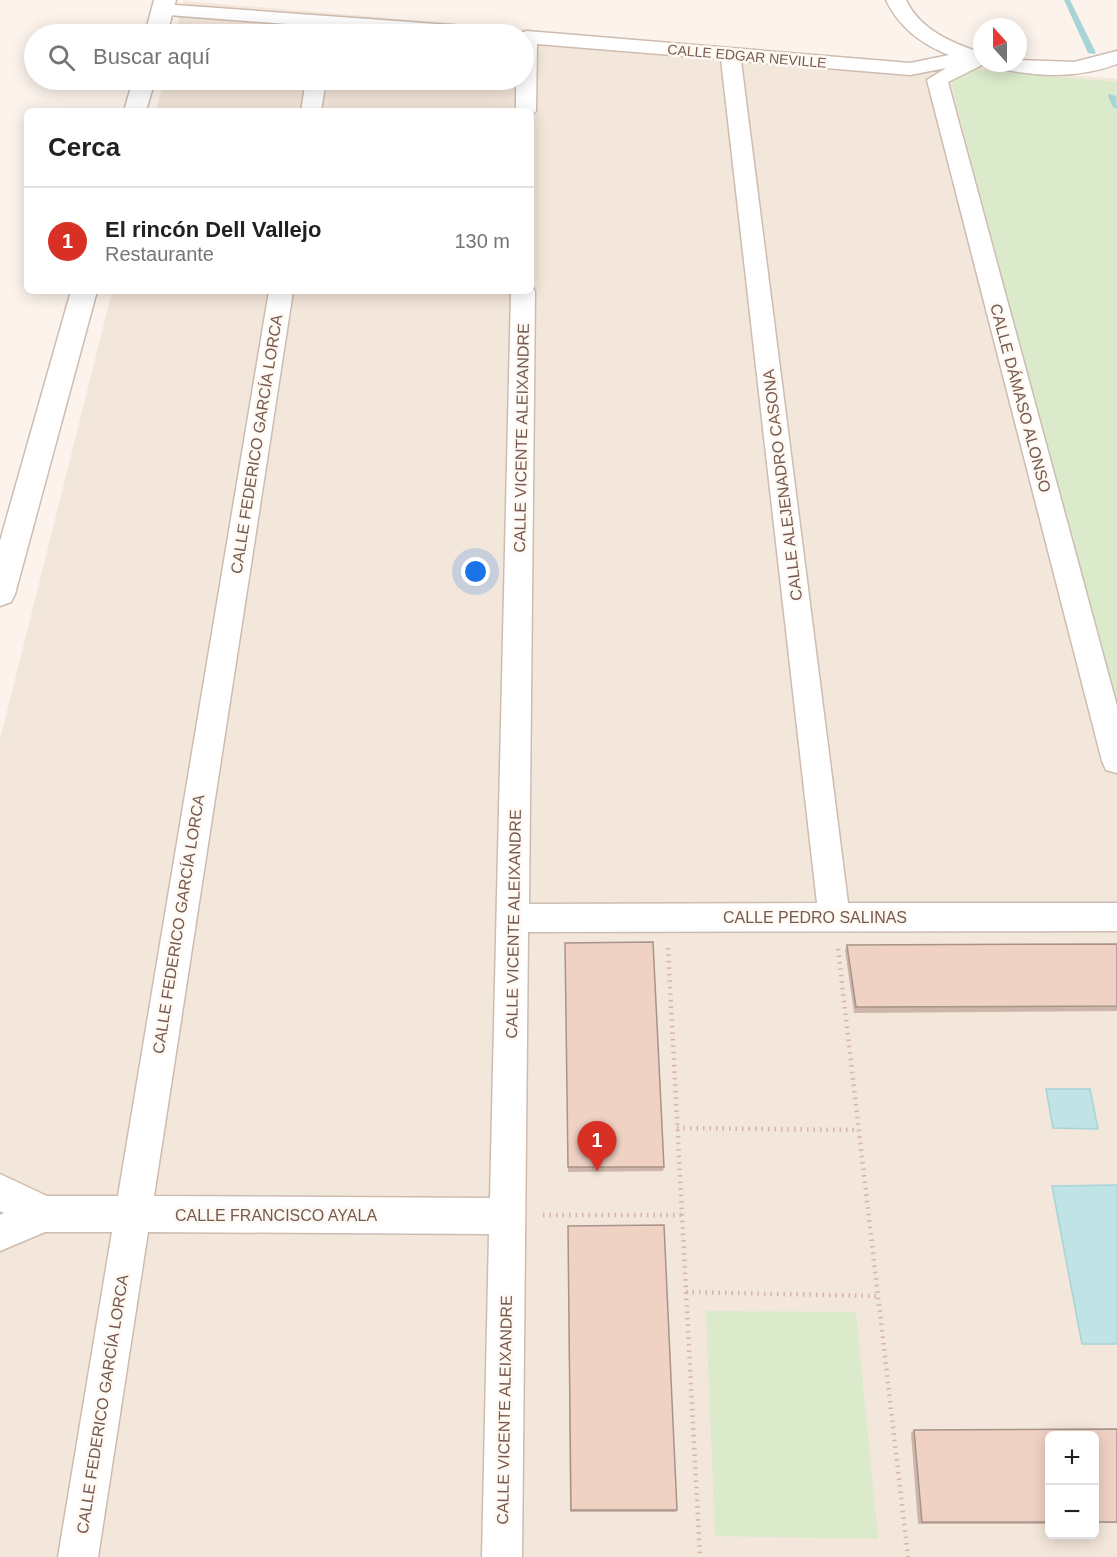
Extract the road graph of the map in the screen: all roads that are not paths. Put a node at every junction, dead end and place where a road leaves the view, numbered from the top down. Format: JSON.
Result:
{"nodes":[{"id":1,"x":896,"y":0,"type":"edge"},
{"id":2,"x":164,"y":5,"type":"edge"},
{"id":3,"x":159,"y":24,"type":"edge"},
{"id":4,"x":296,"y":24,"type":"edge"},
{"id":5,"x":534,"y":38,"type":"edge"},
{"id":6,"x":730,"y":54,"type":"junction"},
{"id":7,"x":973,"y":56,"type":"edge"},
{"id":8,"x":1115,"y":59,"type":"edge"},
{"id":9,"x":973,"y":61,"type":"edge"},
{"id":10,"x":973,"y":64,"type":"edge"},
{"id":11,"x":1027,"y":68,"type":"edge"},
{"id":12,"x":141,"y":90,"type":"edge"},
{"id":13,"x":314,"y":90,"type":"edge"},
{"id":14,"x":526,"y":90,"type":"edge"},
{"id":15,"x":136,"y":108,"type":"edge"},
{"id":16,"x":311,"y":108,"type":"edge"},
{"id":17,"x":526,"y":108,"type":"edge"},
{"id":18,"x":83,"y":294,"type":"edge"},
{"id":19,"x":281,"y":294,"type":"edge"},
{"id":20,"x":523,"y":294,"type":"edge"},
{"id":21,"x":0,"y":594,"type":"edge"},
{"id":22,"x":1117,"y":761,"type":"edge"},
{"id":23,"x":834,"y":916,"type":"junction"},
{"id":24,"x":1117,"y":917,"type":"edge"},
{"id":25,"x":513,"y":918,"type":"junction"},
{"id":26,"x":0,"y":1192,"type":"edge"},
{"id":27,"x":45,"y":1214,"type":"junction"},
{"id":28,"x":131,"y":1214,"type":"junction"},
{"id":29,"x":506,"y":1216,"type":"junction"},
{"id":30,"x":0,"y":1233,"type":"edge"},
{"id":31,"x":78,"y":1557,"type":"edge"},
{"id":32,"x":502,"y":1557,"type":"edge"}],
"edges":[{"from":1,"to":7,"type":"street"},
{"from":2,"to":3,"type":"street"},
{"from":2,"to":4,"type":"street"},
{"from":5,"to":6,"type":"street","name":"CALLE EDGAR NEVILLE"},
{"from":6,"to":9,"type":"street","name":"CALLE EDGAR NEVILLE"},
{"from":6,"to":23,"type":"street","name":"CALLE ALEJENADRO CASONA"},
{"from":8,"to":11,"type":"street"},
{"from":10,"to":22,"type":"street","name":"CALLE DÁMASO ALONSO"},
{"from":12,"to":15,"type":"street"},
{"from":13,"to":16,"type":"street"},
{"from":14,"to":17,"type":"street"},
{"from":18,"to":21,"type":"street"},
{"from":19,"to":28,"type":"street","name":"CALLE FEDERICO GARCÍA LORCA"},
{"from":20,"to":25,"type":"street","name":"CALLE VICENTE ALEIXANDRE"},
{"from":23,"to":24,"type":"street","name":"CALLE PEDRO SALINAS"},
{"from":23,"to":25,"type":"street","name":"CALLE PEDRO SALINAS"},
{"from":25,"to":29,"type":"street","name":"CALLE VICENTE ALEIXANDRE"},
{"from":26,"to":27,"type":"street","name":"CALLE FRANCISCO AYALA"},
{"from":27,"to":28,"type":"street","name":"CALLE FRANCISCO AYALA"},
{"from":27,"to":30,"type":"street","name":"CALLE FRANCISCO AYALA"},
{"from":28,"to":29,"type":"street","name":"CALLE FRANCISCO AYALA"},
{"from":28,"to":31,"type":"street","name":"CALLE FEDERICO GARCÍA LORCA"},
{"from":29,"to":32,"type":"street","name":"CALLE VICENTE ALEIXANDRE"}]}
